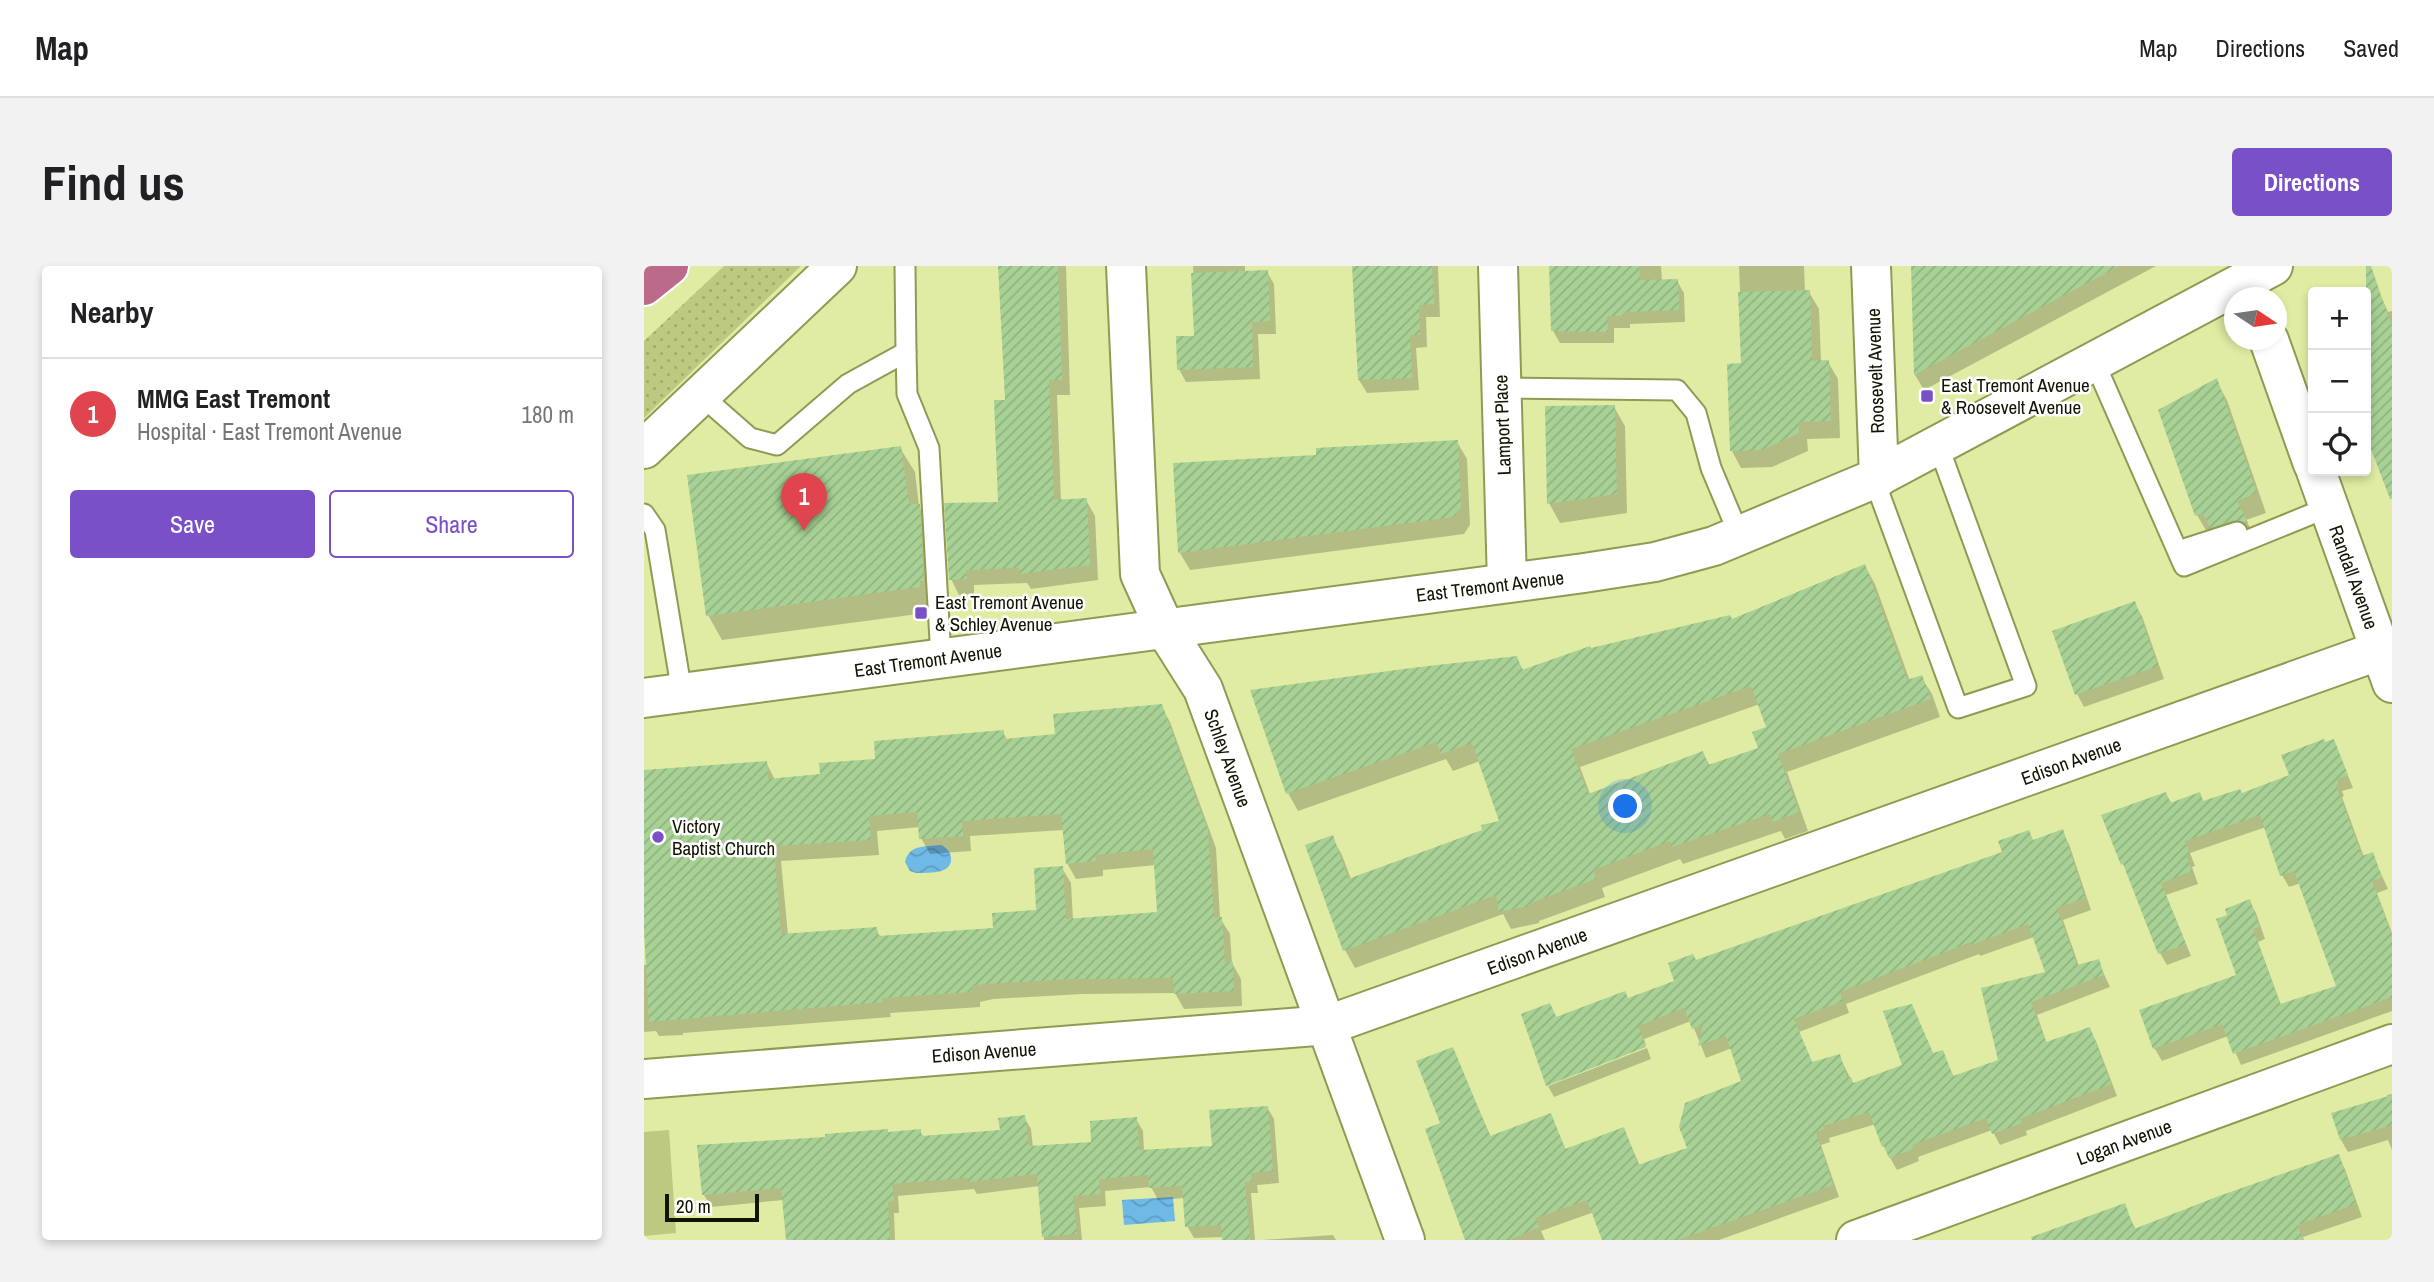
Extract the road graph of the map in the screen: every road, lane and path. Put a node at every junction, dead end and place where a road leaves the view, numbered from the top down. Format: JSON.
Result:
{"nodes":[{"id":1,"x":655,"y":266,"type":"edge"},
{"id":2,"x":670,"y":266,"type":"edge"},
{"id":3,"x":837,"y":266,"type":"edge"},
{"id":4,"x":905,"y":266,"type":"edge"},
{"id":5,"x":1126,"y":266,"type":"edge"},
{"id":6,"x":1498,"y":266,"type":"edge"},
{"id":7,"x":1871,"y":266,"type":"edge"},
{"id":8,"x":2259,"y":276,"type":"edge"},
{"id":9,"x":644,"y":277,"type":"edge"},
{"id":10,"x":644,"y":286,"type":"edge"},
{"id":11,"x":2273,"y":350,"type":"edge"},
{"id":12,"x":906,"y":352,"type":"junction"},
{"id":13,"x":2094,"y":361,"type":"junction"},
{"id":14,"x":1500,"y":388,"type":"junction"},
{"id":15,"x":701,"y":395,"type":"junction"},
{"id":16,"x":1938,"y":445,"type":"junction"},
{"id":17,"x":644,"y":449,"type":"edge"},
{"id":18,"x":2308,"y":450,"type":"edge"},
{"id":19,"x":2318,"y":476,"type":"edge"},
{"id":20,"x":1876,"y":478,"type":"junction"},
{"id":21,"x":2329,"y":507,"type":"junction"},
{"id":22,"x":644,"y":514,"type":"edge"},
{"id":23,"x":1740,"y":537,"type":"junction"},
{"id":24,"x":1507,"y":583,"type":"junction"},
{"id":25,"x":1165,"y":629,"type":"junction"},
{"id":26,"x":941,"y":658,"type":"junction"},
{"id":27,"x":2388,"y":660,"type":"edge"},
{"id":28,"x":682,"y":693,"type":"junction"},
{"id":29,"x":644,"y":698,"type":"edge"},
{"id":30,"x":1328,"y":1025,"type":"junction"},
{"id":31,"x":2392,"y":1044,"type":"edge"},
{"id":32,"x":644,"y":1079,"type":"edge"},
{"id":33,"x":1405,"y":1240,"type":"edge"},
{"id":34,"x":1856,"y":1240,"type":"edge"}],
"edges":[{"from":1,"to":9,"type":"highway"},
{"from":2,"to":10,"type":"highway"},
{"from":3,"to":15,"type":"street"},
{"from":4,"to":12,"type":"lane"},
{"from":5,"to":25,"type":"street","name":"Schley Avenue"},
{"from":6,"to":14,"type":"street","name":"Lamport Place"},
{"from":7,"to":20,"type":"street","name":"Roosevelt Avenue"},
{"from":8,"to":13,"type":"street","name":"East Tremont Avenue"},
{"from":11,"to":18,"type":"street"},
{"from":12,"to":15,"type":"lane"},
{"from":12,"to":26,"type":"lane"},
{"from":13,"to":16,"type":"street","name":"East Tremont Avenue"},
{"from":13,"to":21,"type":"lane"},
{"from":14,"to":23,"type":"lane"},
{"from":14,"to":24,"type":"street","name":"Lamport Place"},
{"from":15,"to":17,"type":"street"},
{"from":16,"to":20,"type":"street","name":"East Tremont Avenue"},
{"from":16,"to":20,"type":"lane"},
{"from":19,"to":21,"type":"street","name":"Randall Avenue"},
{"from":20,"to":23,"type":"street","name":"East Tremont Avenue"},
{"from":21,"to":27,"type":"street","name":"Randall Avenue"},
{"from":22,"to":28,"type":"lane"},
{"from":23,"to":24,"type":"street","name":"East Tremont Avenue"},
{"from":24,"to":25,"type":"street","name":"East Tremont Avenue"},
{"from":25,"to":26,"type":"street","name":"East Tremont Avenue"},
{"from":25,"to":30,"type":"street","name":"Schley Avenue"},
{"from":26,"to":28,"type":"street","name":"East Tremont Avenue"},
{"from":27,"to":30,"type":"street","name":"Edison Avenue"},
{"from":28,"to":29,"type":"street","name":"East Tremont Avenue"},
{"from":30,"to":32,"type":"street","name":"Edison Avenue"},
{"from":30,"to":33,"type":"street","name":"Schley Avenue"},
{"from":31,"to":34,"type":"street","name":"Logan Avenue"}]}
